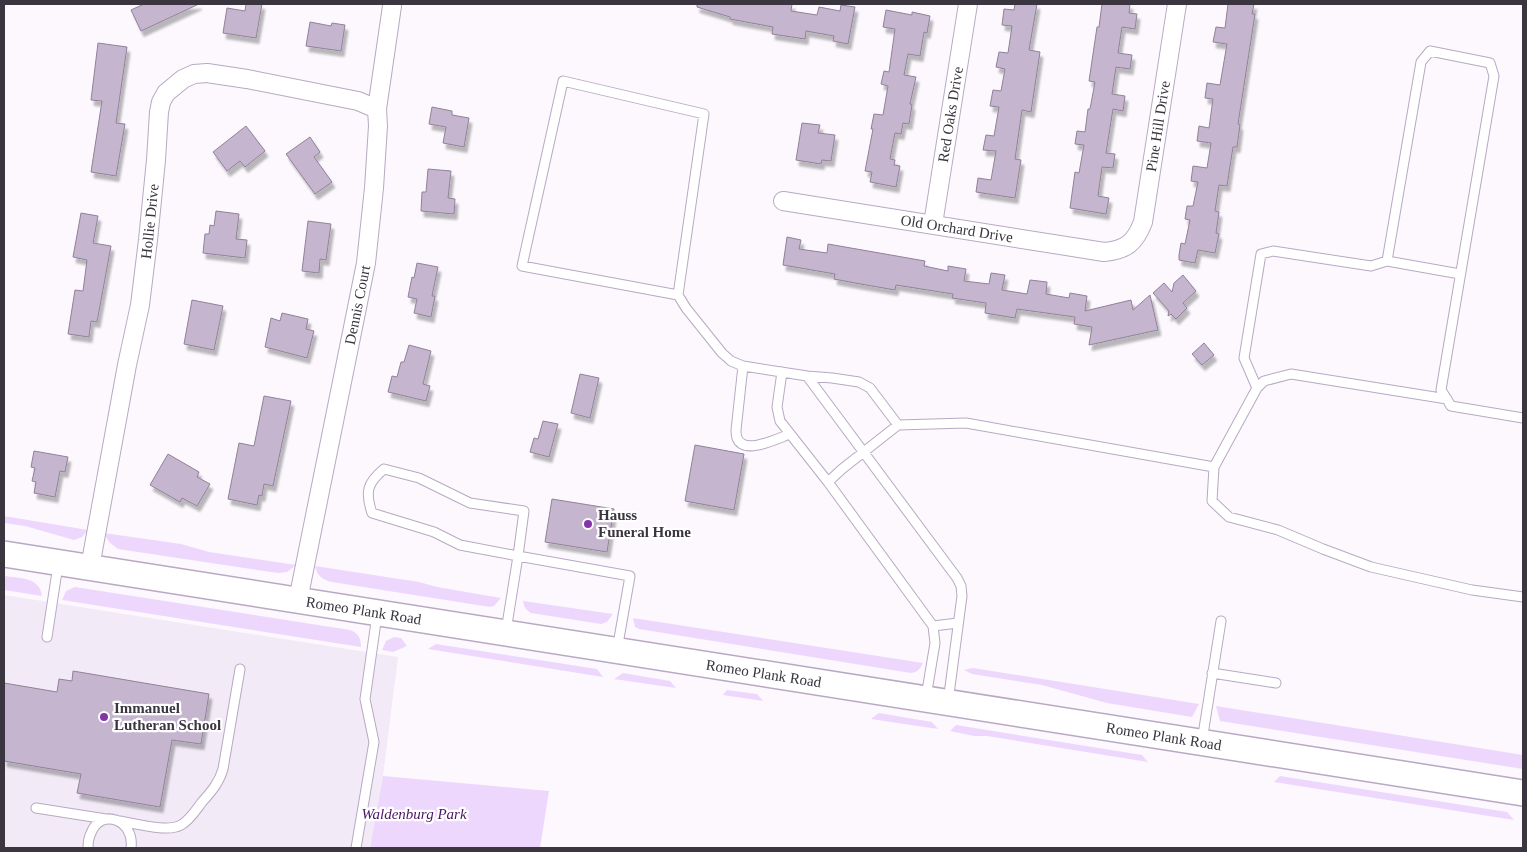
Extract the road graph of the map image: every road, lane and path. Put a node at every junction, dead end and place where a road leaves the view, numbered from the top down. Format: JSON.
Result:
{"nodes":[{"id":1,"x":968,"y":4,"type":"edge"},
{"id":2,"x":1177,"y":4,"type":"edge"},
{"id":3,"x":392,"y":6,"type":"dead end"},
{"id":4,"x":376,"y":109,"type":"junction"},
{"id":5,"x":783,"y":201,"type":"dead end"},
{"id":6,"x":933,"y":224,"type":"junction"},
{"id":7,"x":1129,"y":244,"type":"joint"},
{"id":8,"x":1387,"y":261,"type":"junction"},
{"id":9,"x":1460,"y":274,"type":"junction"},
{"id":10,"x":678,"y":295,"type":"junction"},
{"id":11,"x":743,"y":366,"type":"junction"},
{"id":12,"x":782,"y":372,"type":"junction"},
{"id":13,"x":807,"y":376,"type":"junction"},
{"id":14,"x":1257,"y":388,"type":"junction"},
{"id":15,"x":1447,"y":399,"type":"junction"},
{"id":16,"x":1523,"y":418,"type":"edge"},
{"id":17,"x":898,"y":425,"type":"junction"},
{"id":18,"x":790,"y":434,"type":"junction"},
{"id":19,"x":864,"y":452,"type":"junction"},
{"id":20,"x":1214,"y":467,"type":"junction"},
{"id":21,"x":828,"y":482,"type":"junction"},
{"id":22,"x":4,"y":554,"type":"edge"},
{"id":23,"x":518,"y":556,"type":"junction"},
{"id":24,"x":59,"y":562,"type":"junction"},
{"id":25,"x":90,"y":567,"type":"junction"},
{"id":26,"x":1523,"y":597,"type":"edge"},
{"id":27,"x":298,"y":600,"type":"junction"},
{"id":28,"x":377,"y":613,"type":"junction"},
{"id":29,"x":1221,"y":621,"type":"dead end"},
{"id":30,"x":958,"y":623,"type":"junction"},
{"id":31,"x":933,"y":626,"type":"junction"},
{"id":32,"x":506,"y":632,"type":"junction"},
{"id":33,"x":47,"y":637,"type":"dead end"},
{"id":34,"x":617,"y":650,"type":"junction"},
{"id":35,"x":240,"y":668,"type":"dead end"},
{"id":36,"x":1212,"y":673,"type":"junction"},
{"id":37,"x":1276,"y":682,"type":"dead end"},
{"id":38,"x":937,"y":700,"type":"junction"},
{"id":39,"x":1202,"y":741,"type":"junction"},
{"id":40,"x":1523,"y":792,"type":"edge"},
{"id":41,"x":36,"y":808,"type":"dead end"},
{"id":42,"x":106,"y":819,"type":"junction"},
{"id":43,"x":119,"y":821,"type":"junction"},
{"id":44,"x":88,"y":848,"type":"edge"},
{"id":45,"x":131,"y":848,"type":"edge"},
{"id":46,"x":356,"y":848,"type":"edge"}],
"edges":[{"from":1,"to":6,"type":"street","name":"Red Oaks Drive"},
{"from":2,"to":7,"type":"street","name":"Pine Hill Drive"},
{"from":3,"to":4,"type":"street","name":"Dennis Court"},
{"from":4,"to":25,"type":"street","name":"Hollie Drive"},
{"from":4,"to":27,"type":"street","name":"Dennis Court"},
{"from":5,"to":6,"type":"street","name":"Old Orchard Drive"},
{"from":6,"to":7,"type":"street","name":"Old Orchard Drive"},
{"from":8,"to":9,"type":"lane"},
{"from":8,"to":9,"type":"lane"},
{"from":8,"to":14,"type":"lane"},
{"from":9,"to":15,"type":"lane"},
{"from":10,"to":10,"type":"lane"},
{"from":10,"to":11,"type":"lane"},
{"from":11,"to":12,"type":"lane"},
{"from":11,"to":18,"type":"lane"},
{"from":12,"to":13,"type":"lane"},
{"from":12,"to":18,"type":"lane"},
{"from":13,"to":17,"type":"lane"},
{"from":13,"to":19,"type":"lane"},
{"from":14,"to":15,"type":"lane"},
{"from":14,"to":20,"type":"lane"},
{"from":15,"to":16,"type":"lane"},
{"from":17,"to":19,"type":"lane"},
{"from":17,"to":20,"type":"lane"},
{"from":18,"to":21,"type":"lane"},
{"from":19,"to":21,"type":"lane"},
{"from":19,"to":30,"type":"lane"},
{"from":20,"to":26,"type":"lane"},
{"from":21,"to":31,"type":"lane"},
{"from":22,"to":24,"type":"main road","name":"Romeo Plank Road"},
{"from":23,"to":23,"type":"lane"},
{"from":23,"to":32,"type":"lane"},
{"from":23,"to":34,"type":"lane"},
{"from":24,"to":25,"type":"main road","name":"Romeo Plank Road"},
{"from":24,"to":33,"type":"lane"},
{"from":25,"to":27,"type":"main road","name":"Romeo Plank Road"},
{"from":27,"to":28,"type":"main road","name":"Romeo Plank Road"},
{"from":28,"to":32,"type":"main road","name":"Romeo Plank Road"},
{"from":28,"to":46,"type":"lane"},
{"from":29,"to":36,"type":"lane"},
{"from":30,"to":31,"type":"lane"},
{"from":30,"to":38,"type":"lane"},
{"from":31,"to":38,"type":"lane"},
{"from":32,"to":34,"type":"main road","name":"Romeo Plank Road"},
{"from":34,"to":38,"type":"main road","name":"Romeo Plank Road"},
{"from":35,"to":43,"type":"lane"},
{"from":36,"to":37,"type":"lane"},
{"from":36,"to":39,"type":"lane"},
{"from":38,"to":39,"type":"main road","name":"Romeo Plank Road"},
{"from":39,"to":40,"type":"main road","name":"Romeo Plank Road"},
{"from":41,"to":42,"type":"lane"},
{"from":42,"to":43,"type":"lane"},
{"from":42,"to":44,"type":"lane"},
{"from":43,"to":45,"type":"lane"}]}
